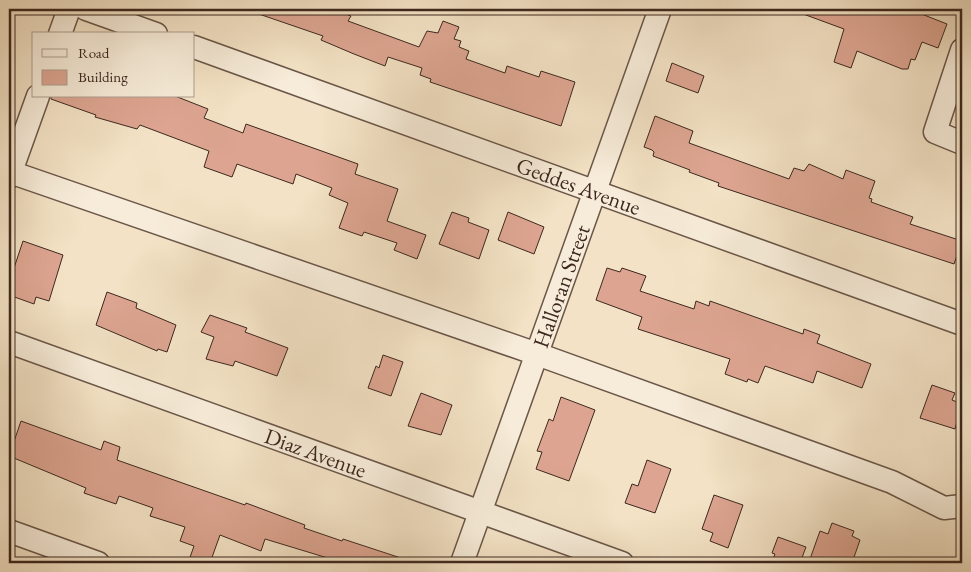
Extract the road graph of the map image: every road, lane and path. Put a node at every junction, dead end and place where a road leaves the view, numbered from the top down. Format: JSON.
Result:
{"nodes":[{"id":1,"x":69,"y":9,"type":"edge"},
{"id":2,"x":86,"y":9,"type":"edge"},
{"id":3,"x":660,"y":9,"type":"edge"},
{"id":4,"x":61,"y":32,"type":"edge"},
{"id":5,"x":150,"y":32,"type":"edge"},
{"id":6,"x":195,"y":47,"type":"edge"},
{"id":7,"x":962,"y":50,"type":"edge"},
{"id":8,"x":37,"y":98,"type":"edge"},
{"id":9,"x":962,"y":143,"type":"edge"},
{"id":10,"x":10,"y":175,"type":"edge"},
{"id":11,"x":595,"y":191,"type":"junction"},
{"id":12,"x":962,"y":324,"type":"edge"},
{"id":13,"x":9,"y":342,"type":"edge"},
{"id":14,"x":537,"y":354,"type":"junction"},
{"id":15,"x":962,"y":506,"type":"edge"},
{"id":16,"x":481,"y":512,"type":"junction"},
{"id":17,"x":9,"y":531,"type":"edge"},
{"id":18,"x":98,"y":563,"type":"edge"},
{"id":19,"x":462,"y":563,"type":"edge"},
{"id":20,"x":622,"y":563,"type":"edge"}],
"edges":[{"from":1,"to":4,"type":"street"},
{"from":2,"to":5,"type":"street"},
{"from":3,"to":11,"type":"street","name":"Halloran Street"},
{"from":6,"to":11,"type":"street","name":"Geddes Avenue"},
{"from":7,"to":9,"type":"street"},
{"from":8,"to":10,"type":"street"},
{"from":10,"to":14,"type":"street"},
{"from":11,"to":12,"type":"street","name":"Geddes Avenue"},
{"from":11,"to":14,"type":"street","name":"Halloran Street"},
{"from":13,"to":16,"type":"street","name":"Diaz Avenue"},
{"from":14,"to":15,"type":"street"},
{"from":14,"to":16,"type":"street","name":"Halloran Street"},
{"from":16,"to":19,"type":"street","name":"Halloran Street"},
{"from":16,"to":20,"type":"street","name":"Diaz Avenue"},
{"from":17,"to":18,"type":"street"}]}
